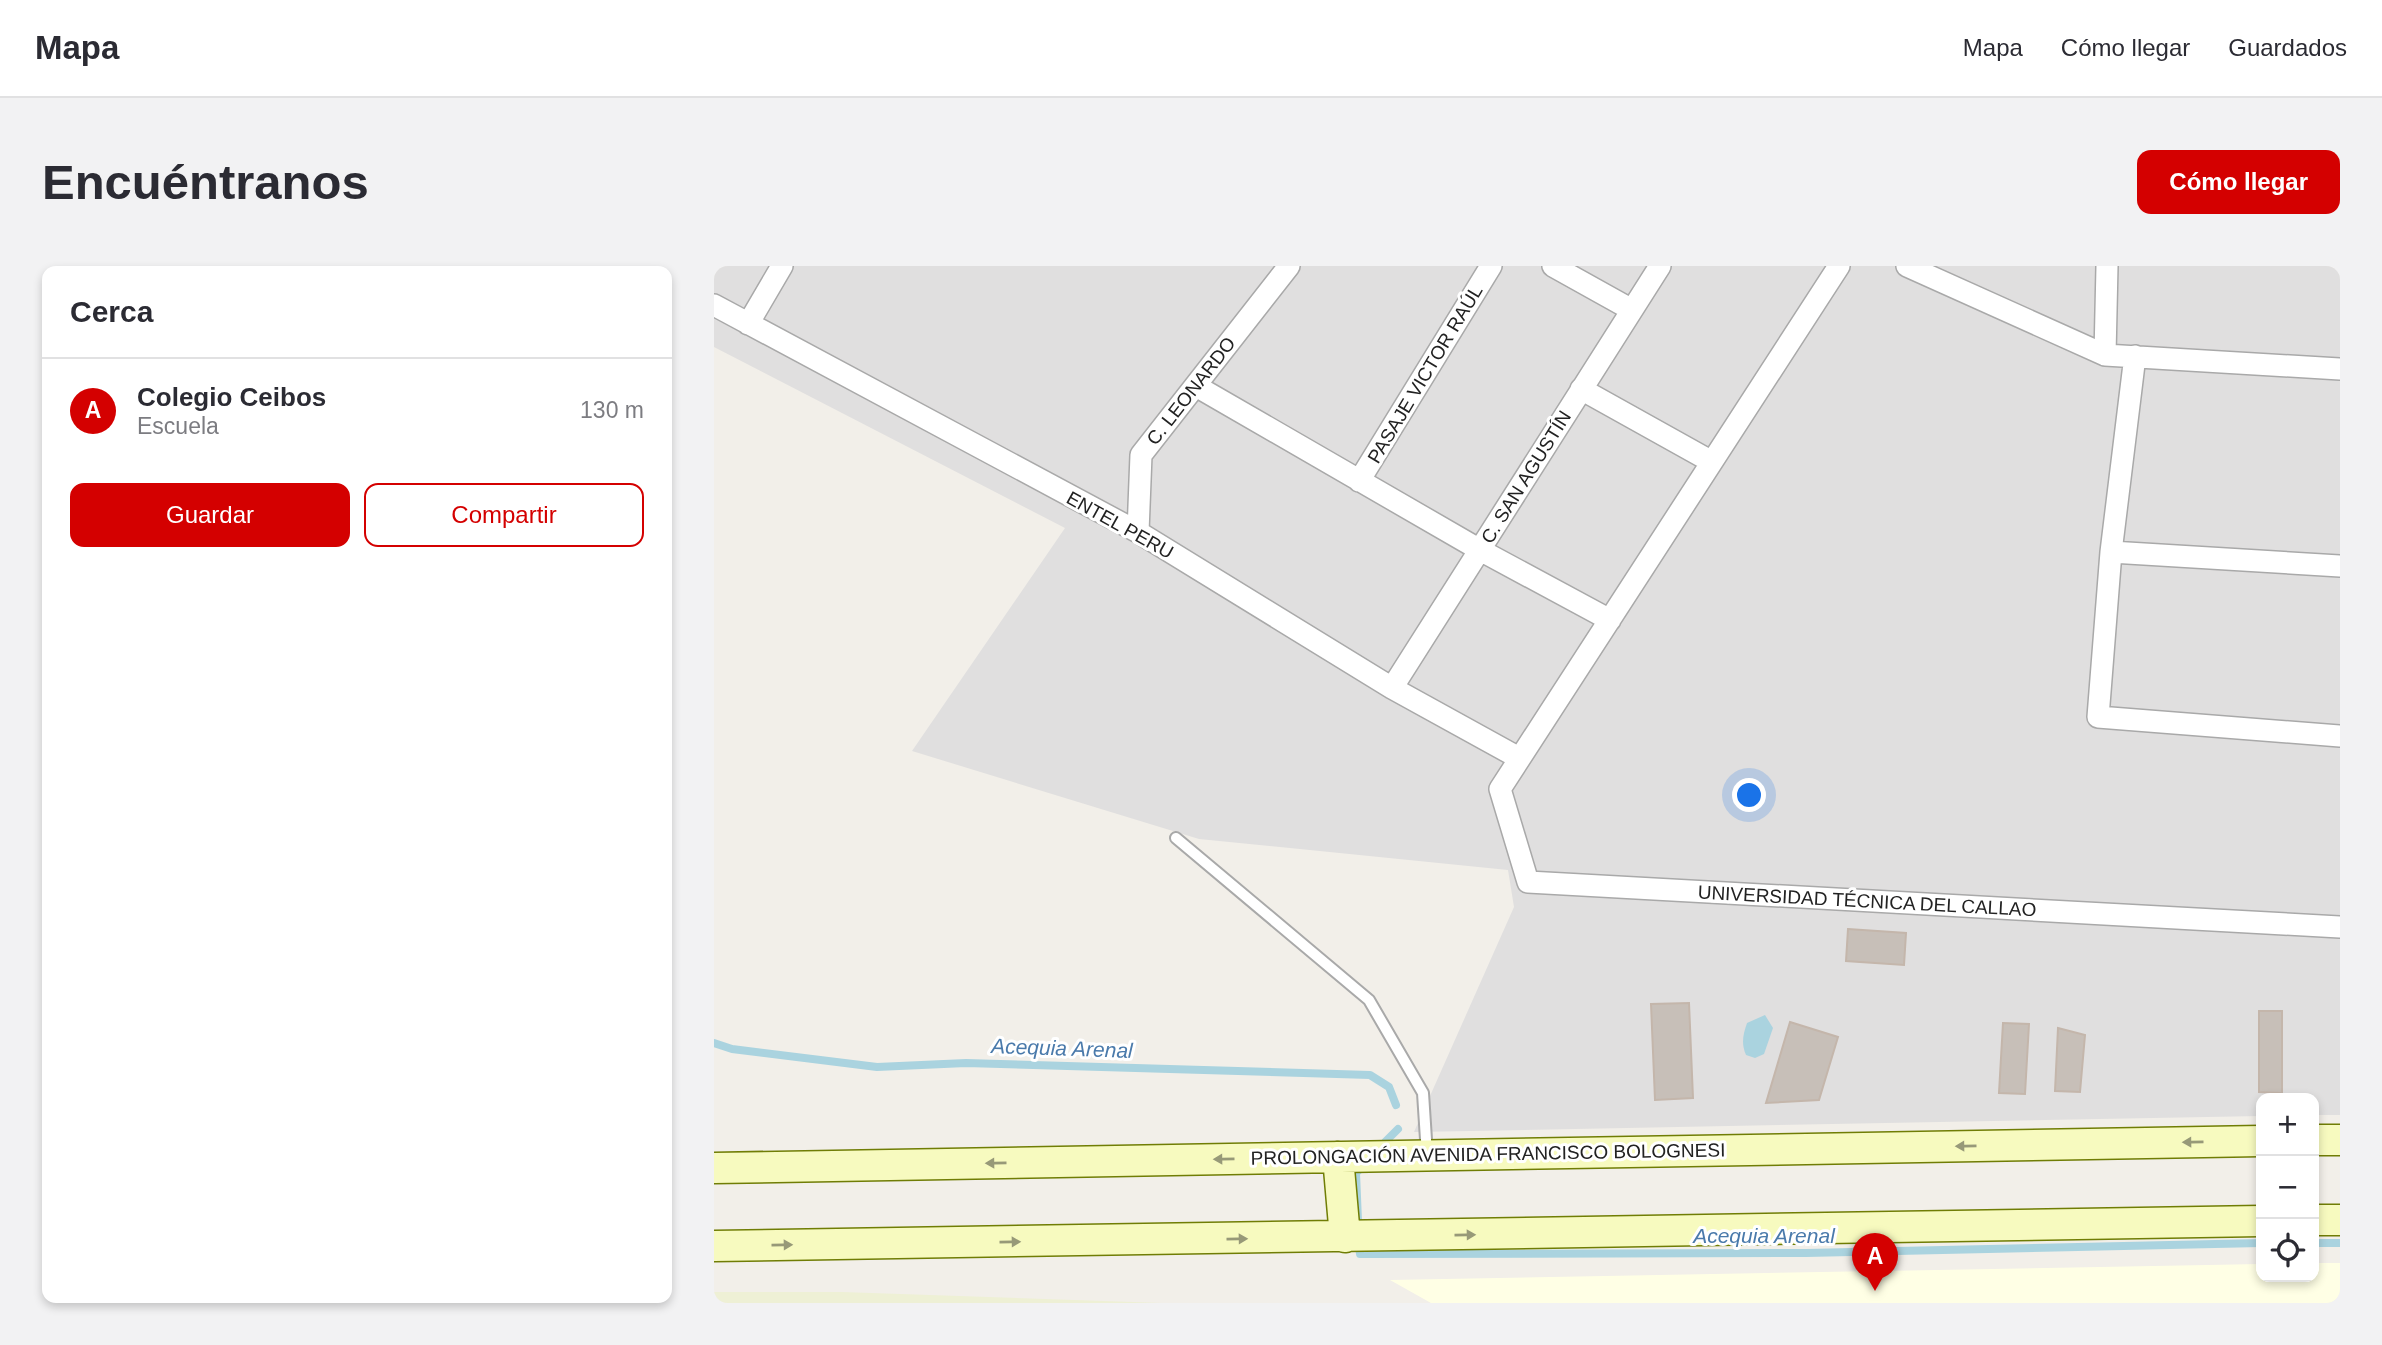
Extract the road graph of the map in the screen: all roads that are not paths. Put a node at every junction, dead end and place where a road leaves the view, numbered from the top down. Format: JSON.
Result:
{"nodes":[{"id":1,"x":782,"y":266,"type":"edge"},
{"id":2,"x":1289,"y":266,"type":"edge"},
{"id":3,"x":1490,"y":266,"type":"edge"},
{"id":4,"x":1553,"y":266,"type":"edge"},
{"id":5,"x":1660,"y":266,"type":"edge"},
{"id":6,"x":1839,"y":266,"type":"edge"},
{"id":7,"x":2107,"y":266,"type":"edge"},
{"id":8,"x":1914,"y":268,"type":"edge"},
{"id":9,"x":714,"y":305,"type":"edge"},
{"id":10,"x":1632,"y":310,"type":"junction"},
{"id":11,"x":748,"y":324,"type":"junction"},
{"id":12,"x":2105,"y":355,"type":"junction"},
{"id":13,"x":2135,"y":356,"type":"junction"},
{"id":14,"x":2340,"y":369,"type":"edge"},
{"id":15,"x":1196,"y":386,"type":"junction"},
{"id":16,"x":1581,"y":389,"type":"junction"},
{"id":17,"x":1712,"y":462,"type":"junction"},
{"id":18,"x":1359,"y":481,"type":"junction"},
{"id":19,"x":1138,"y":533,"type":"junction"},
{"id":20,"x":1480,"y":550,"type":"junction"},
{"id":21,"x":2111,"y":552,"type":"junction"},
{"id":22,"x":2340,"y":566,"type":"edge"},
{"id":23,"x":1610,"y":620,"type":"junction"},
{"id":24,"x":1392,"y":688,"type":"junction"},
{"id":25,"x":2340,"y":736,"type":"edge"},
{"id":26,"x":1519,"y":758,"type":"junction"},
{"id":27,"x":1176,"y":838,"type":"dead end"},
{"id":28,"x":2340,"y":927,"type":"edge"},
{"id":29,"x":2340,"y":1139,"type":"edge"},
{"id":30,"x":2319,"y":1140,"type":"edge"},
{"id":31,"x":2256,"y":1141,"type":"edge"},
{"id":32,"x":1427,"y":1154,"type":"junction"},
{"id":33,"x":1338,"y":1157,"type":"junction"},
{"id":34,"x":714,"y":1168,"type":"edge"},
{"id":35,"x":2319,"y":1220,"type":"edge"},
{"id":36,"x":2340,"y":1220,"type":"edge"},
{"id":37,"x":2256,"y":1221,"type":"edge"},
{"id":38,"x":1345,"y":1237,"type":"junction"},
{"id":39,"x":714,"y":1246,"type":"edge"}],
"edges":[{"from":1,"to":11,"type":"street"},
{"from":2,"to":15,"type":"street","name":"C. LEONARDO"},
{"from":3,"to":18,"type":"street","name":"PASAJE VICTOR RAÚL"},
{"from":4,"to":10,"type":"street"},
{"from":5,"to":10,"type":"street","name":"C. SAN AGUSTÍN"},
{"from":6,"to":17,"type":"street"},
{"from":7,"to":12,"type":"street"},
{"from":8,"to":12,"type":"street"},
{"from":9,"to":11,"type":"street","name":"ENTEL PERU"},
{"from":10,"to":16,"type":"street","name":"C. SAN AGUSTÍN"},
{"from":11,"to":19,"type":"street","name":"ENTEL PERU"},
{"from":12,"to":13,"type":"street"},
{"from":13,"to":14,"type":"street"},
{"from":13,"to":21,"type":"street"},
{"from":15,"to":18,"type":"street"},
{"from":15,"to":19,"type":"street","name":"C. LEONARDO"},
{"from":16,"to":17,"type":"street"},
{"from":16,"to":20,"type":"street","name":"C. SAN AGUSTÍN"},
{"from":17,"to":23,"type":"street"},
{"from":18,"to":20,"type":"street"},
{"from":19,"to":24,"type":"street","name":"ENTEL PERU"},
{"from":20,"to":23,"type":"street"},
{"from":20,"to":24,"type":"street","name":"C. SAN AGUSTÍN"},
{"from":21,"to":22,"type":"street"},
{"from":21,"to":25,"type":"street"},
{"from":23,"to":26,"type":"street"},
{"from":24,"to":26,"type":"street","name":"ENTEL PERU"},
{"from":26,"to":28,"type":"street","name":"UNIVERSIDAD TÉCNICA DEL CALLAO"},
{"from":27,"to":32,"type":"lane"},
{"from":29,"to":30,"type":"main road"},
{"from":31,"to":32,"type":"main road","name":"PROLONGACIÓN AVENIDA FRANCISCO BOLOGNESI","one_way":true},
{"from":32,"to":33,"type":"main road","name":"PROLONGACIÓN AVENIDA FRANCISCO BOLOGNESI"},
{"from":33,"to":34,"type":"main road","name":"PROLONGACIÓN AVENIDA FRANCISCO BOLOGNESI","one_way":true},
{"from":33,"to":38,"type":"main road"},
{"from":35,"to":36,"type":"main road"},
{"from":38,"to":37,"type":"main road","one_way":true},
{"from":39,"to":38,"type":"main road","one_way":true}]}
